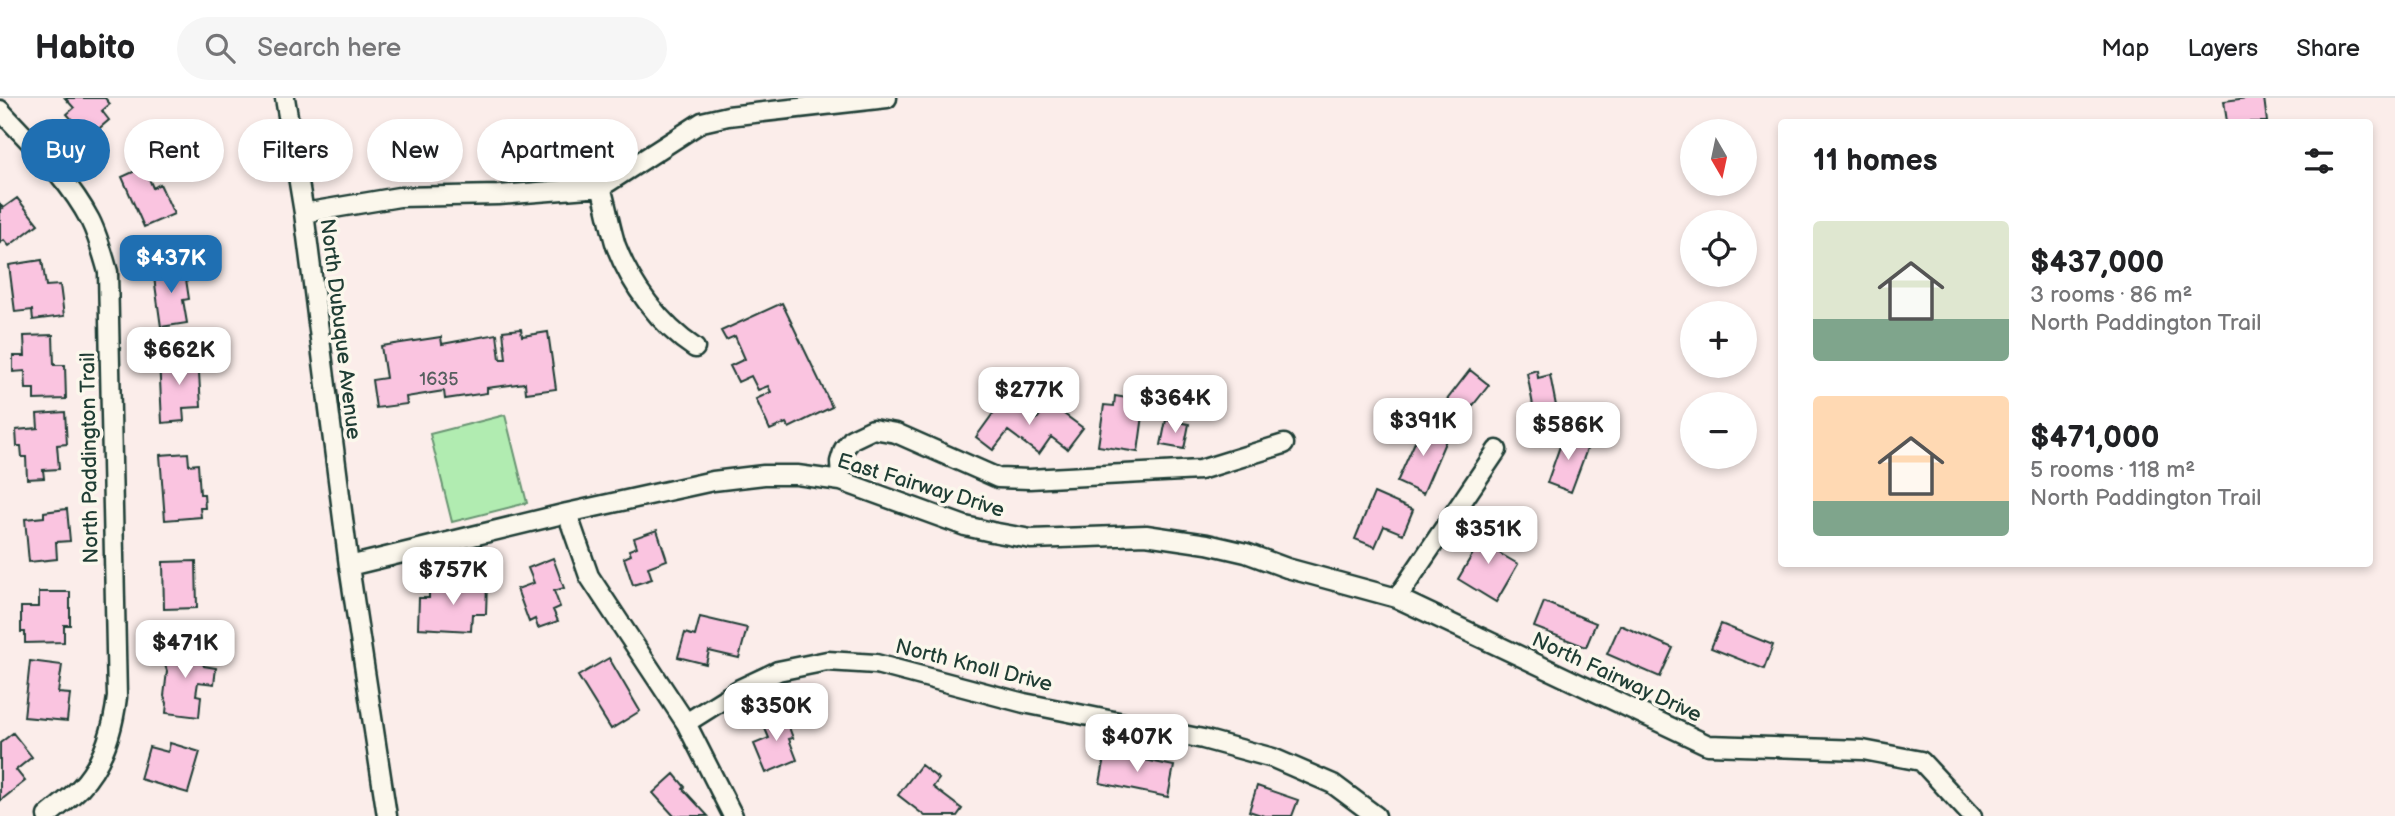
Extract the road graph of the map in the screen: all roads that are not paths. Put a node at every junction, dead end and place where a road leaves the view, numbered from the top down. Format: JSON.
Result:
{"nodes":[{"id":1,"x":285,"y":98,"type":"edge"},
{"id":2,"x":887,"y":98,"type":"edge"},
{"id":3,"x":0,"y":110,"type":"edge"},
{"id":4,"x":601,"y":187,"type":"junction"},
{"id":5,"x":304,"y":213,"type":"junction"},
{"id":6,"x":695,"y":348,"type":"dead end"},
{"id":7,"x":1284,"y":444,"type":"dead end"},
{"id":8,"x":1497,"y":450,"type":"dead end"},
{"id":9,"x":841,"y":481,"type":"junction"},
{"id":10,"x":567,"y":513,"type":"junction"},
{"id":11,"x":349,"y":566,"type":"junction"},
{"id":12,"x":1397,"y":598,"type":"junction"},
{"id":13,"x":686,"y":723,"type":"junction"},
{"id":14,"x":68,"y":809,"type":"edge"},
{"id":15,"x":47,"y":816,"type":"edge"},
{"id":16,"x":387,"y":816,"type":"edge"},
{"id":17,"x":733,"y":816,"type":"edge"},
{"id":18,"x":1376,"y":816,"type":"edge"},
{"id":19,"x":1972,"y":816,"type":"edge"}],
"edges":[{"from":1,"to":5,"type":"street","name":"North Dubuque Avenue"},
{"from":2,"to":4,"type":"street"},
{"from":3,"to":14,"type":"street","name":"North Paddington Trail"},
{"from":4,"to":5,"type":"street"},
{"from":4,"to":6,"type":"street"},
{"from":5,"to":11,"type":"street","name":"North Dubuque Avenue"},
{"from":7,"to":9,"type":"street"},
{"from":8,"to":12,"type":"street"},
{"from":9,"to":10,"type":"street","name":"East Fairway Drive"},
{"from":9,"to":12,"type":"street","name":"East Fairway Drive"},
{"from":10,"to":11,"type":"street","name":"East Fairway Drive"},
{"from":10,"to":13,"type":"street"},
{"from":11,"to":16,"type":"street","name":"North Dubuque Avenue"},
{"from":12,"to":19,"type":"street","name":"North Fairway Drive"},
{"from":13,"to":17,"type":"street"},
{"from":13,"to":18,"type":"street","name":"North Knoll Drive"},
{"from":14,"to":15,"type":"street","name":"North Paddington Trail"}]}
